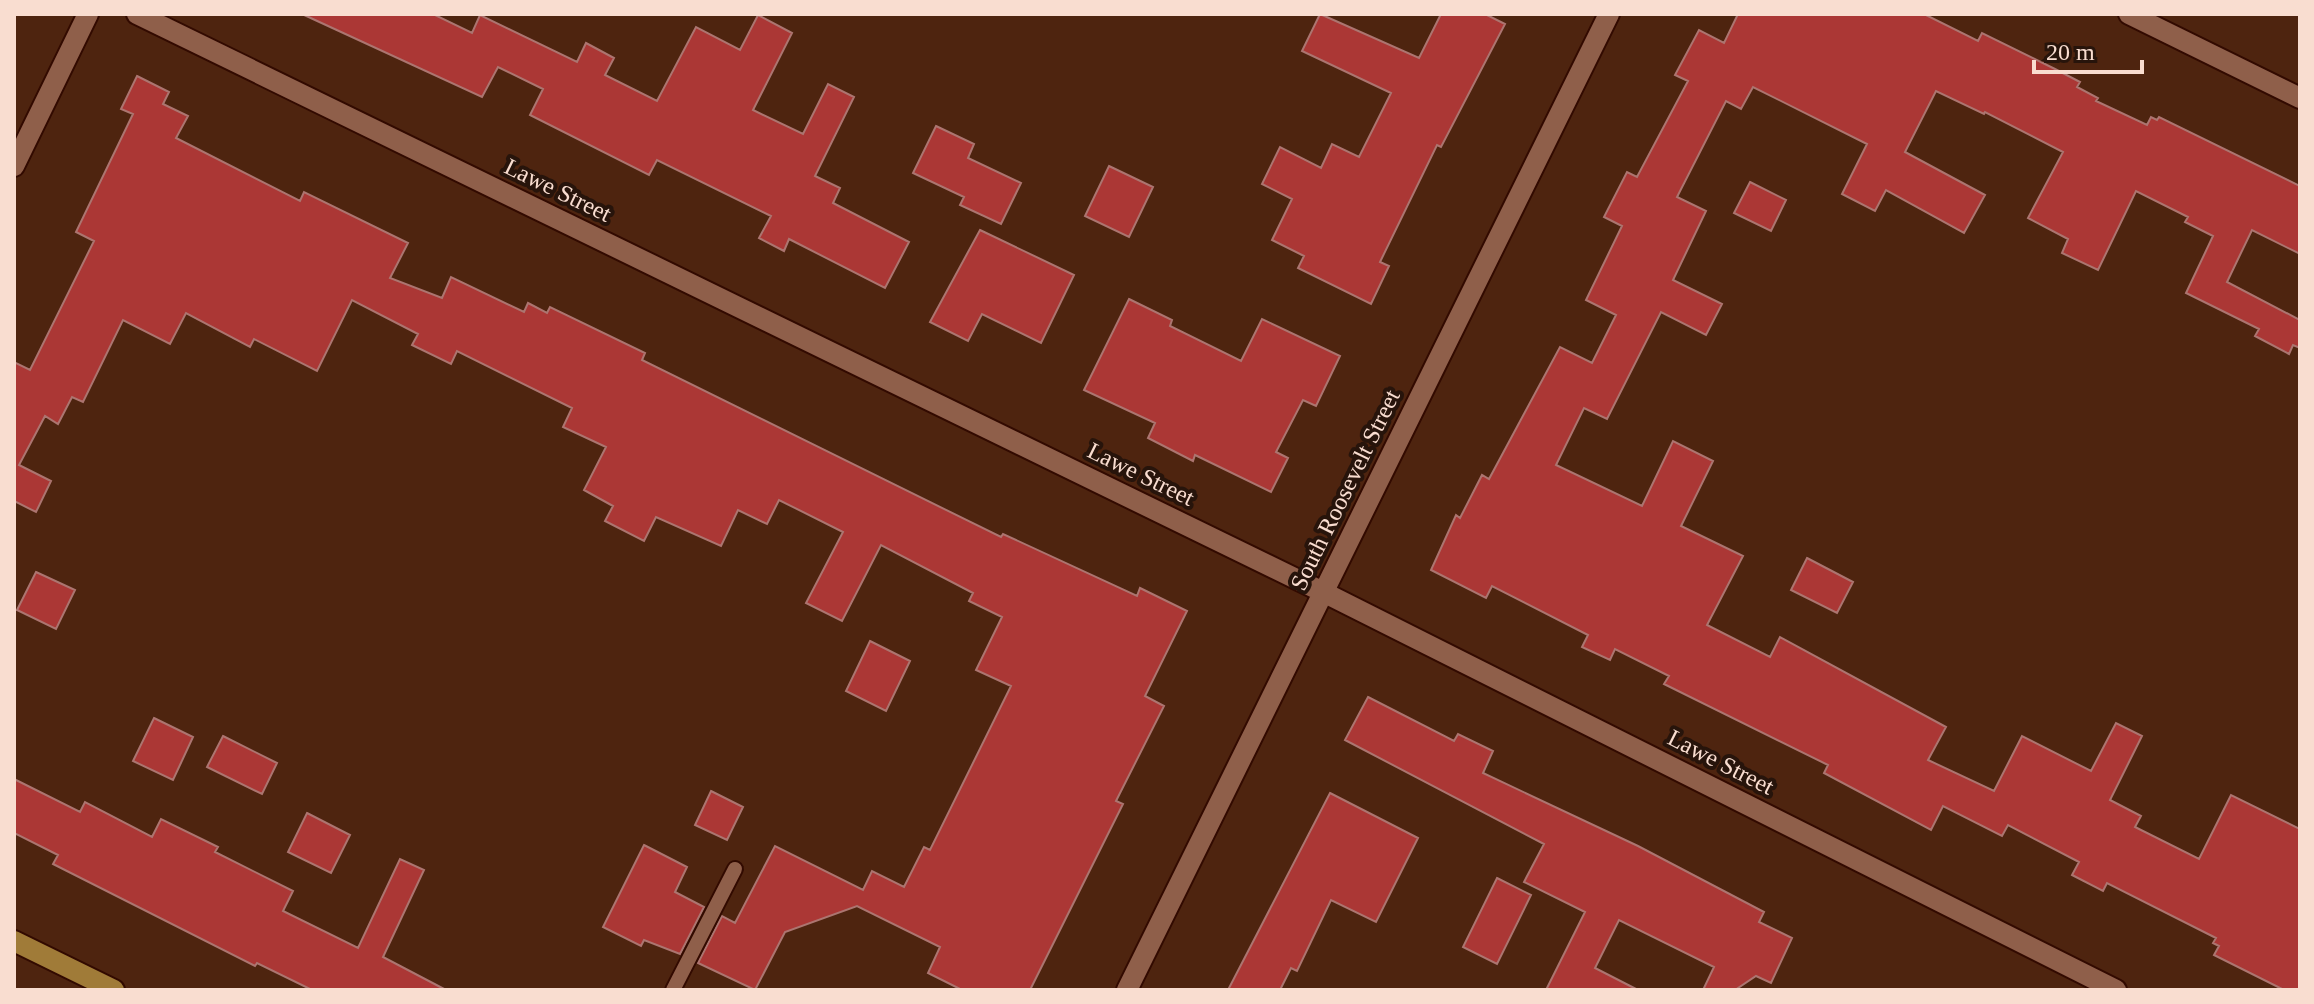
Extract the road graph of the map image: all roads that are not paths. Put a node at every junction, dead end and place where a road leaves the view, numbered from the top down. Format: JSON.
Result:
{"nodes":[{"id":1,"x":88,"y":14,"type":"edge"},
{"id":2,"x":137,"y":14,"type":"edge"},
{"id":3,"x":1609,"y":14,"type":"edge"},
{"id":4,"x":2129,"y":14,"type":"edge"},
{"id":5,"x":2300,"y":98,"type":"edge"},
{"id":6,"x":14,"y":166,"type":"edge"},
{"id":7,"x":1323,"y":592,"type":"junction"},
{"id":8,"x":735,"y":869,"type":"dead end"},
{"id":9,"x":14,"y":941,"type":"edge"},
{"id":10,"x":114,"y":990,"type":"edge"},
{"id":11,"x":673,"y":990,"type":"edge"},
{"id":12,"x":1127,"y":990,"type":"edge"},
{"id":13,"x":2116,"y":990,"type":"edge"}],
"edges":[{"from":1,"to":6,"type":"street"},
{"from":2,"to":7,"type":"street","name":"Lawe Street"},
{"from":3,"to":7,"type":"street","name":"South Roosevelt Street"},
{"from":4,"to":5,"type":"street"},
{"from":7,"to":12,"type":"street","name":"South Roosevelt Street"},
{"from":7,"to":13,"type":"street","name":"Lawe Street"},
{"from":8,"to":11,"type":"lane"},
{"from":9,"to":10,"type":"street"}]}
